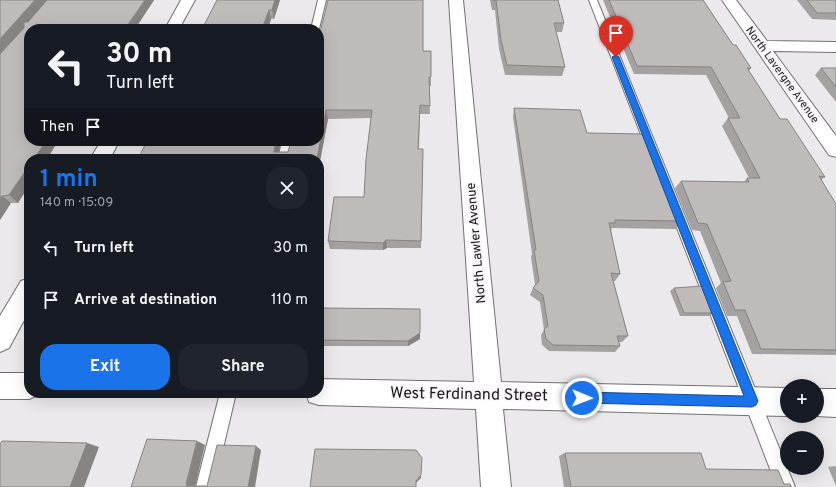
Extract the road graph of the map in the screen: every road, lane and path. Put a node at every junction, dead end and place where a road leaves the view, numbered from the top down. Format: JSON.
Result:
{"nodes":[{"id":1,"x":188,"y":0,"type":"edge"},
{"id":2,"x":322,"y":0,"type":"edge"},
{"id":3,"x":456,"y":0,"type":"edge"},
{"id":4,"x":593,"y":0,"type":"edge"},
{"id":5,"x":729,"y":0,"type":"edge"},
{"id":6,"x":175,"y":24,"type":"edge"},
{"id":7,"x":316,"y":24,"type":"edge"},
{"id":8,"x":761,"y":46,"type":"junction"},
{"id":9,"x":836,"y":47,"type":"edge"},
{"id":10,"x":836,"y":150,"type":"edge"},
{"id":11,"x":24,"y":297,"type":"edge"},
{"id":12,"x":0,"y":340,"type":"edge"},
{"id":13,"x":0,"y":386,"type":"edge"},
{"id":14,"x":24,"y":386,"type":"edge"},
{"id":15,"x":324,"y":392,"type":"edge"},
{"id":16,"x":489,"y":396,"type":"junction"},
{"id":17,"x":227,"y":398,"type":"edge"},
{"id":18,"x":752,"y":401,"type":"junction"},
{"id":19,"x":780,"y":402,"type":"edge"},
{"id":20,"x":824,"y":402,"type":"edge"},
{"id":21,"x":836,"y":403,"type":"edge"},
{"id":22,"x":205,"y":487,"type":"edge"},
{"id":23,"x":496,"y":487,"type":"edge"},
{"id":24,"x":786,"y":487,"type":"edge"}],
"edges":[{"from":1,"to":6,"type":"street"},
{"from":2,"to":7,"type":"lane"},
{"from":3,"to":16,"type":"street","name":"North Lawler Avenue"},
{"from":4,"to":18,"type":"lane"},
{"from":5,"to":8,"type":"street","name":"North Lavergne Avenue"},
{"from":8,"to":9,"type":"street"},
{"from":8,"to":10,"type":"street","name":"North Lavergne Avenue"},
{"from":11,"to":12,"type":"street"},
{"from":13,"to":14,"type":"street"},
{"from":15,"to":16,"type":"street","name":"West Ferdinand Street"},
{"from":16,"to":18,"type":"street","name":"West Ferdinand Street"},
{"from":16,"to":23,"type":"street","name":"North Lawler Avenue"},
{"from":17,"to":22,"type":"lane"},
{"from":18,"to":19,"type":"street","name":"West Ferdinand Street"},
{"from":18,"to":24,"type":"lane"},
{"from":20,"to":21,"type":"street"}]}
